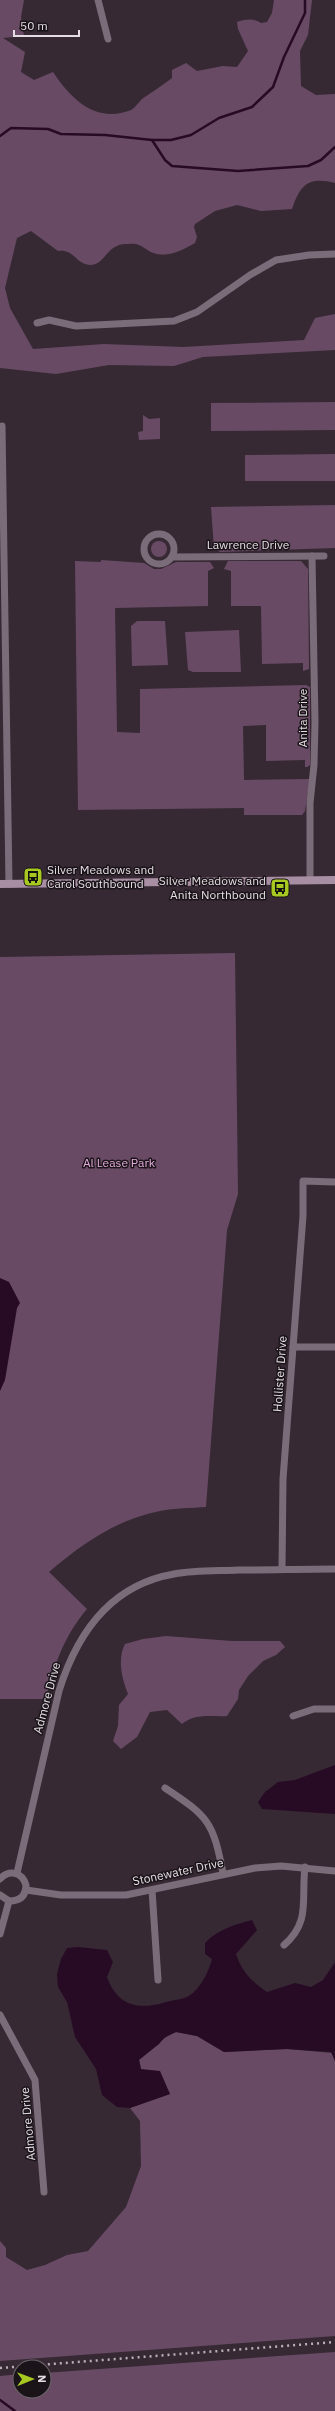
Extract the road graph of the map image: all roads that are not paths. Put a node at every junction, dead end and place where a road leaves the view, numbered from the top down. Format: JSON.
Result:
{"nodes":[{"id":1,"x":98,"y":0,"type":"edge"},
{"id":2,"x":108,"y":39,"type":"dead end"},
{"id":3,"x":335,"y":254,"type":"edge"},
{"id":4,"x":37,"y":323,"type":"dead end"},
{"id":5,"x":2,"y":426,"type":"dead end"},
{"id":6,"x":312,"y":556,"type":"junction"},
{"id":7,"x":324,"y":556,"type":"dead end"},
{"id":8,"x":172,"y":557,"type":"junction"},
{"id":9,"x":310,"y":880,"type":"junction"},
{"id":10,"x":335,"y":880,"type":"edge"},
{"id":11,"x":0,"y":884,"type":"edge"},
{"id":12,"x":9,"y":884,"type":"junction"},
{"id":13,"x":335,"y":1182,"type":"edge"},
{"id":14,"x":293,"y":1347,"type":"junction"},
{"id":15,"x":335,"y":1347,"type":"edge"},
{"id":16,"x":282,"y":1569,"type":"junction"},
{"id":17,"x":335,"y":1569,"type":"edge"},
{"id":18,"x":335,"y":1709,"type":"edge"},
{"id":19,"x":293,"y":1716,"type":"dead end"},
{"id":20,"x":166,"y":1788,"type":"dead end"},
{"id":21,"x":305,"y":1867,"type":"junction"},
{"id":22,"x":335,"y":1871,"type":"edge"},
{"id":23,"x":16,"y":1873,"type":"junction"},
{"id":24,"x":223,"y":1873,"type":"junction"},
{"id":25,"x":0,"y":1879,"type":"edge"},
{"id":26,"x":26,"y":1890,"type":"junction"},
{"id":27,"x":152,"y":1890,"type":"junction"},
{"id":28,"x":0,"y":1895,"type":"edge"},
{"id":29,"x":9,"y":1901,"type":"junction"},
{"id":30,"x":0,"y":1934,"type":"edge"},
{"id":31,"x":284,"y":1945,"type":"dead end"},
{"id":32,"x":158,"y":1980,"type":"dead end"},
{"id":33,"x":0,"y":2015,"type":"edge"},
{"id":34,"x":44,"y":2192,"type":"dead end"}],
"edges":[{"from":1,"to":2,"type":"street"},
{"from":3,"to":4,"type":"street"},
{"from":5,"to":12,"type":"street"},
{"from":6,"to":7,"type":"street","name":"Lawrence Drive"},
{"from":6,"to":8,"type":"street","name":"Lawrence Drive"},
{"from":6,"to":9,"type":"street","name":"Anita Drive"},
{"from":8,"to":8,"type":"street","name":"Lawrence Drive"},
{"from":9,"to":10,"type":"street"},
{"from":9,"to":12,"type":"street"},
{"from":11,"to":12,"type":"street"},
{"from":13,"to":14,"type":"street","name":"Hollister Drive"},
{"from":14,"to":15,"type":"street"},
{"from":14,"to":16,"type":"street","name":"Hollister Drive"},
{"from":16,"to":17,"type":"street","name":"Admore Drive"},
{"from":16,"to":23,"type":"street","name":"Admore Drive"},
{"from":18,"to":19,"type":"street"},
{"from":20,"to":24,"type":"street"},
{"from":21,"to":22,"type":"street","name":"Stonewater Drive"},
{"from":21,"to":24,"type":"street","name":"Stonewater Drive"},
{"from":21,"to":31,"type":"street"},
{"from":23,"to":25,"type":"street"},
{"from":23,"to":26,"type":"street"},
{"from":24,"to":27,"type":"street","name":"Stonewater Drive"},
{"from":26,"to":27,"type":"street","name":"Stonewater Drive"},
{"from":26,"to":29,"type":"street"},
{"from":27,"to":32,"type":"street"},
{"from":28,"to":29,"type":"street"},
{"from":29,"to":30,"type":"street"},
{"from":33,"to":34,"type":"street","name":"Admore Drive"}]}
